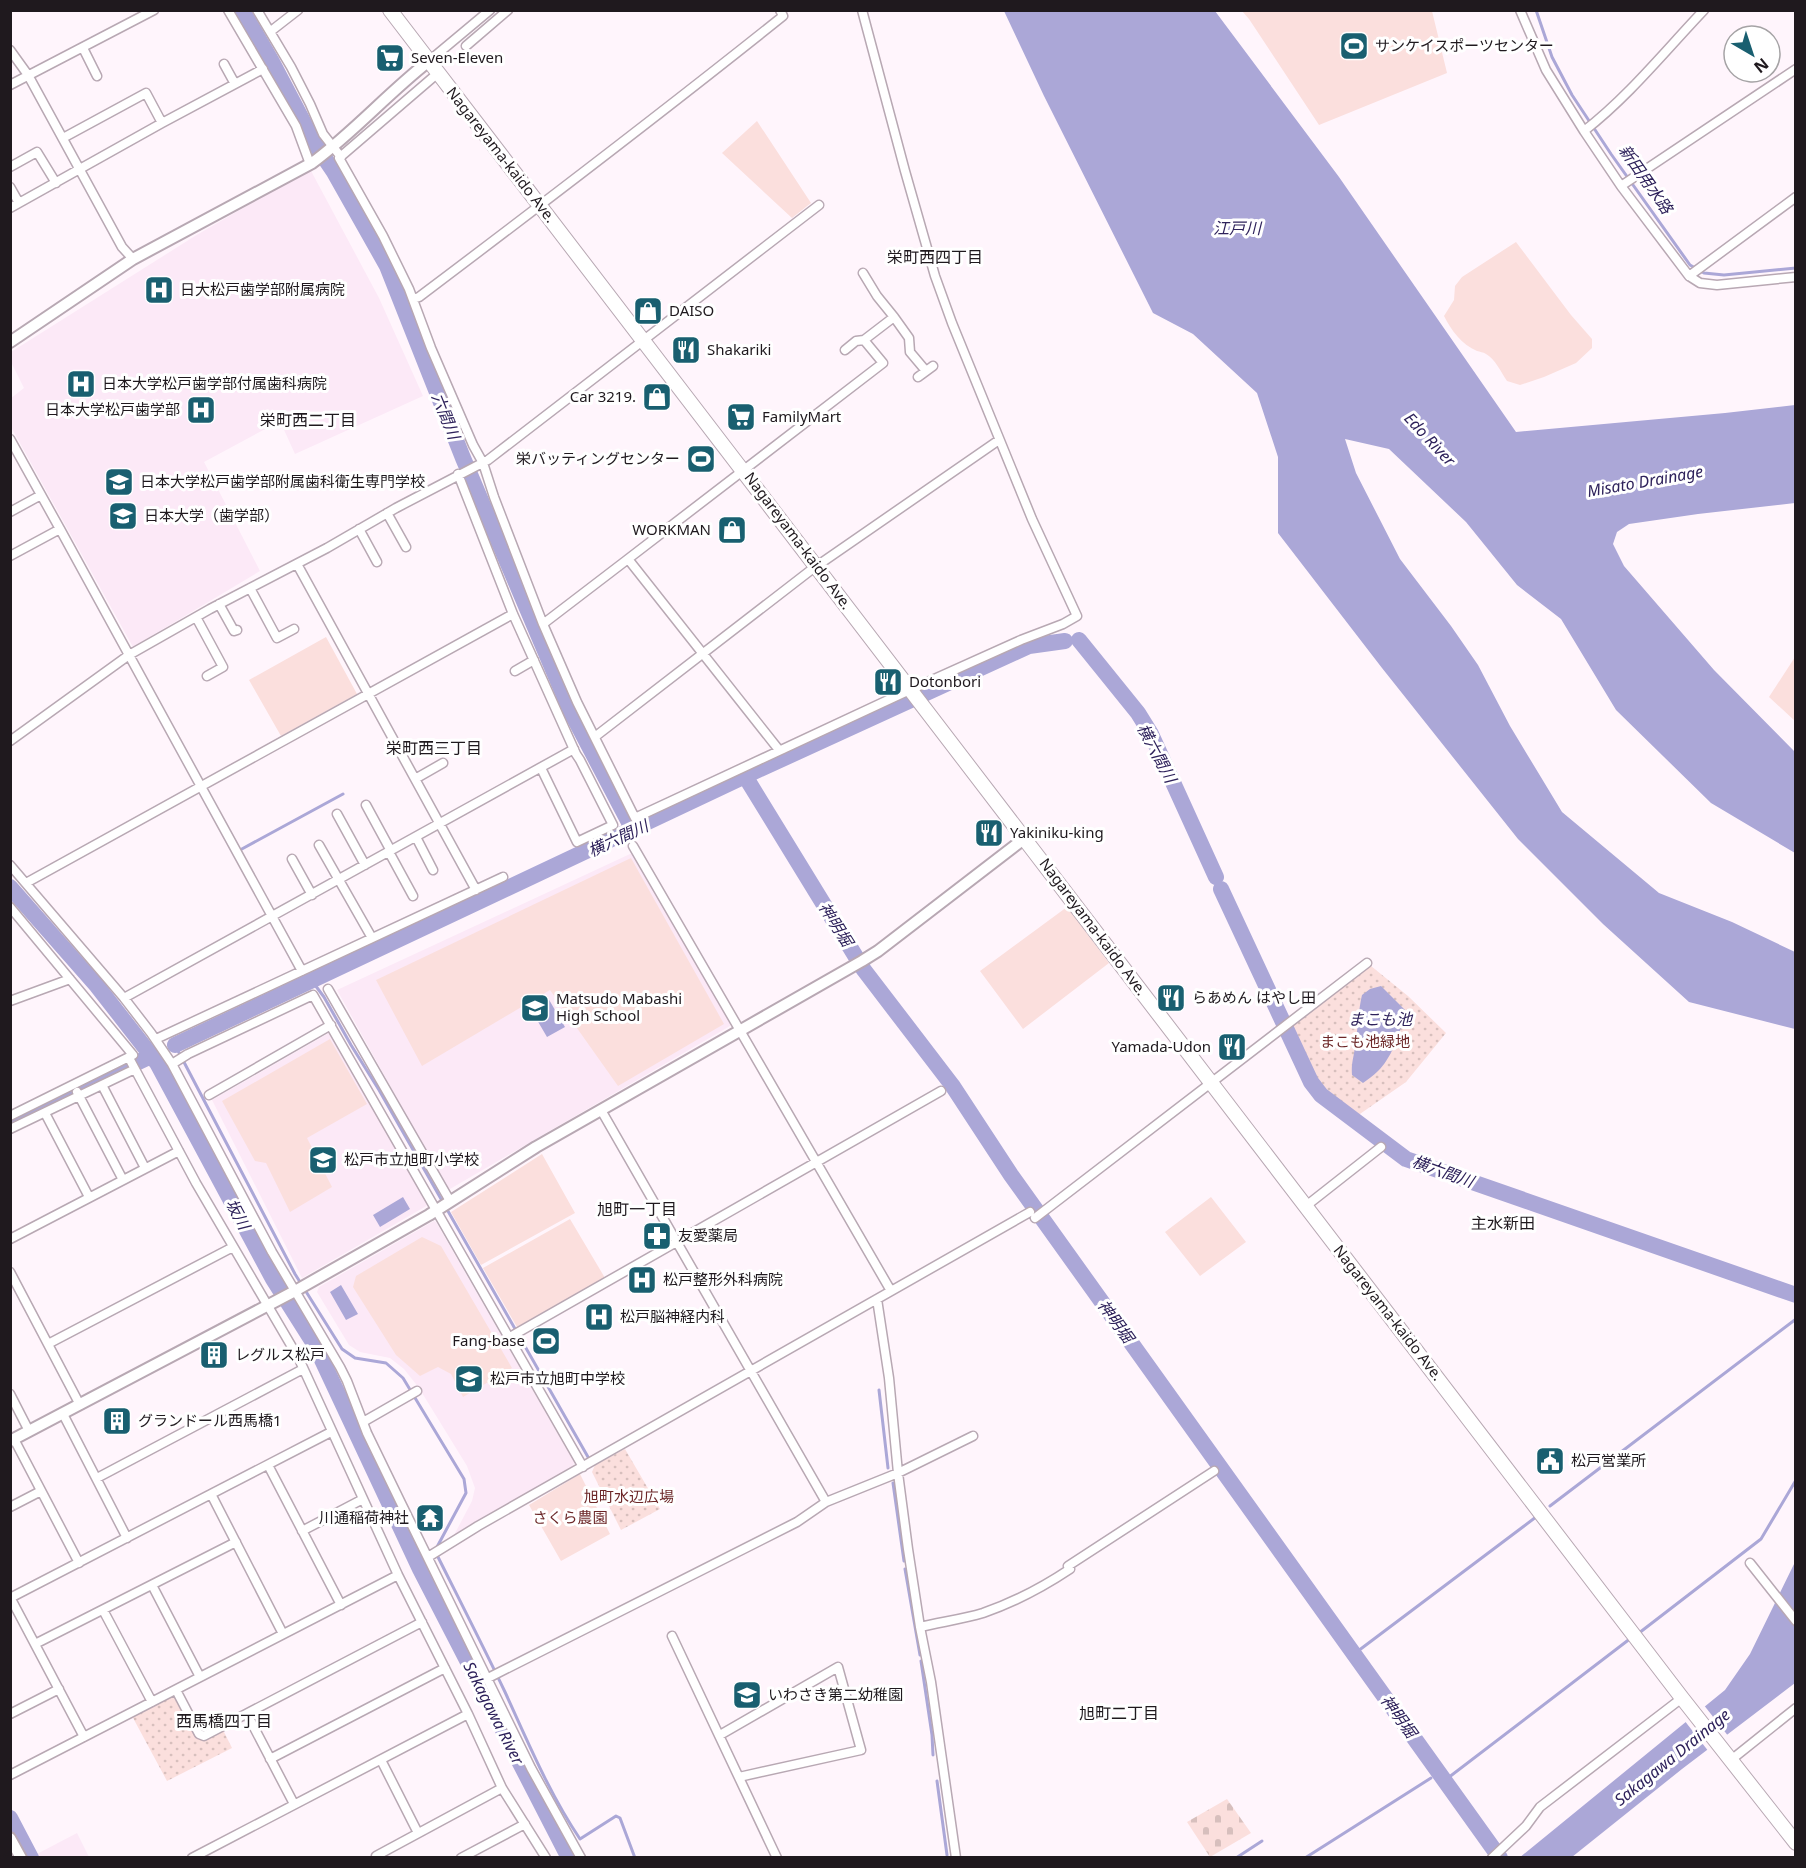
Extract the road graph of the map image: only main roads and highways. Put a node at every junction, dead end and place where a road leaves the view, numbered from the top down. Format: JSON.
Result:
{"nodes":[{"id":1,"x":390,"y":10,"type":"edge"},
{"id":2,"x":1796,"y":1843,"type":"edge"}],
"edges":[{"from":1,"to":2,"type":"main road","name":"Nagareyama-kaido Ave."}]}
